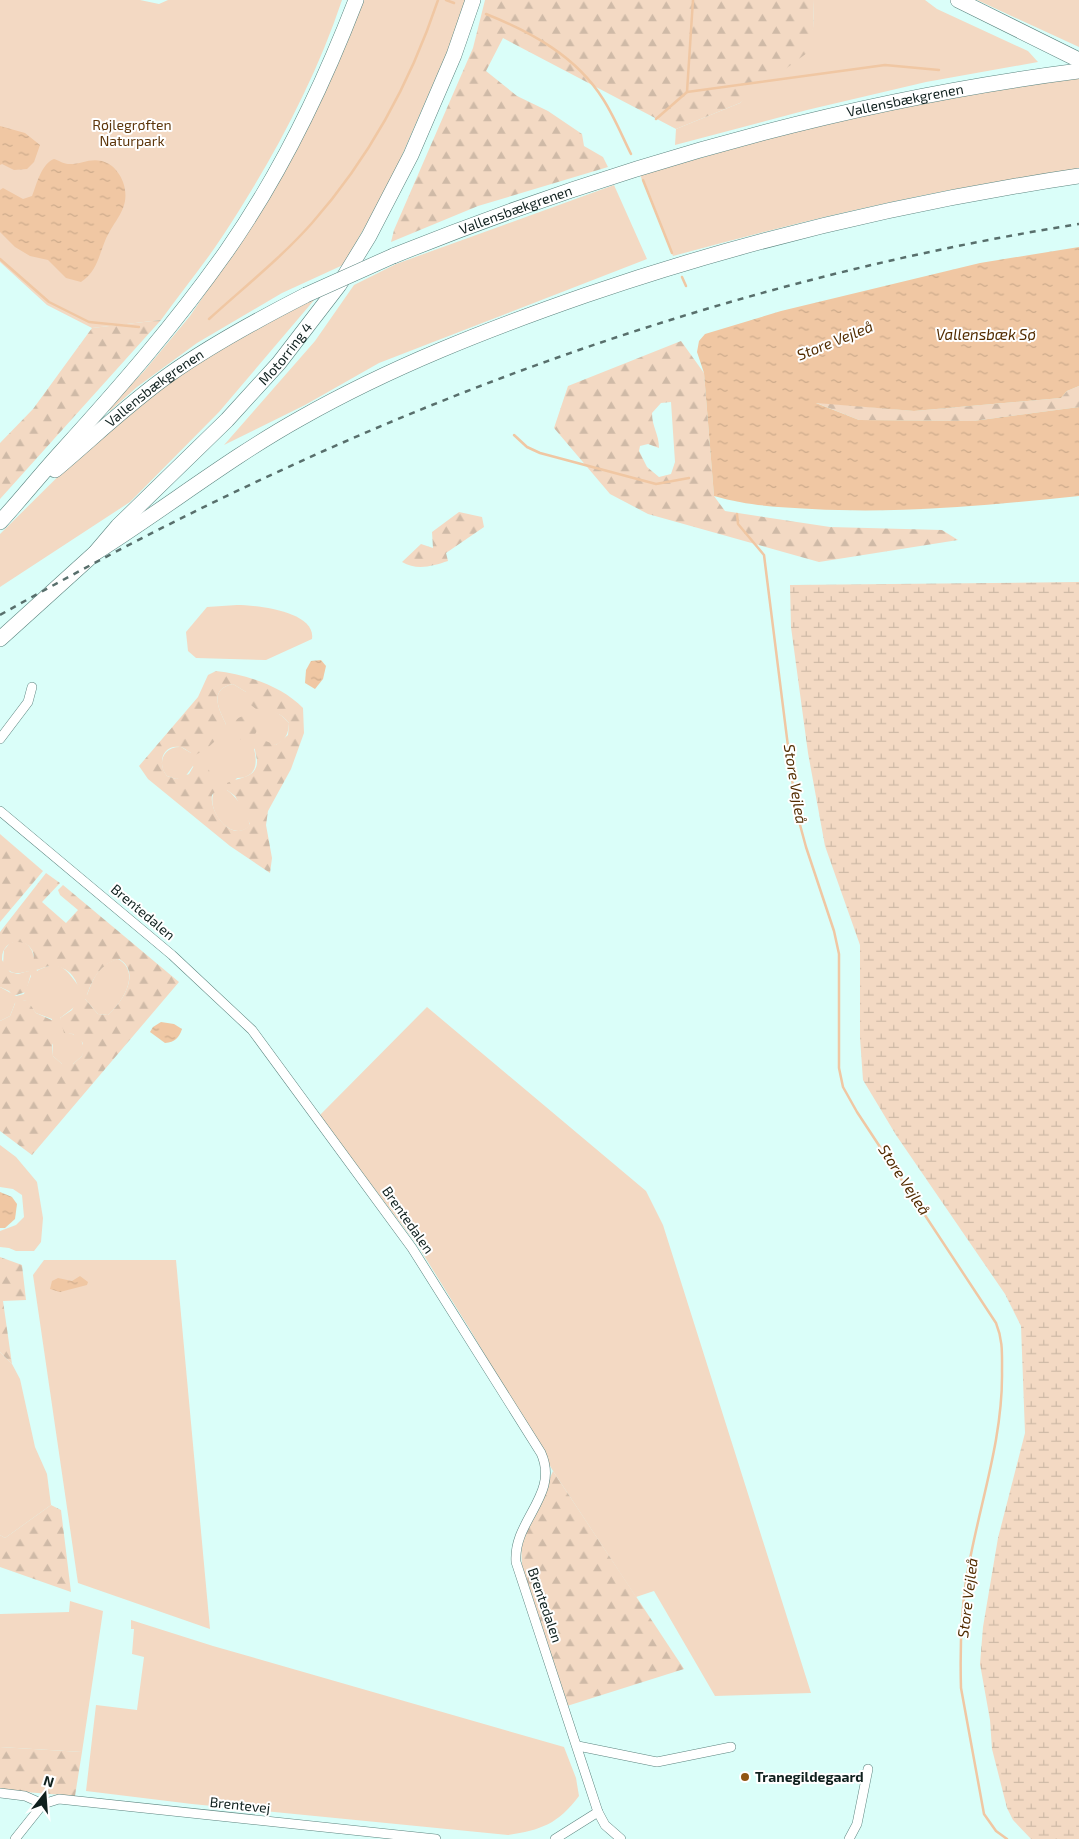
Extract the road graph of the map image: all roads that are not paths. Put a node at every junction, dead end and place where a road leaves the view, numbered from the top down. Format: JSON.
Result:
{"nodes":[{"id":1,"x":356,"y":0,"type":"edge"},
{"id":2,"x":473,"y":0,"type":"edge"},
{"id":3,"x":958,"y":0,"type":"edge"},
{"id":4,"x":1079,"y":60,"type":"edge"},
{"id":5,"x":1079,"y":71,"type":"edge"},
{"id":6,"x":1079,"y":176,"type":"edge"},
{"id":7,"x":20,"y":501,"type":"junction"},
{"id":8,"x":0,"y":522,"type":"edge"},
{"id":9,"x":95,"y":552,"type":"junction"},
{"id":10,"x":0,"y":639,"type":"edge"},
{"id":11,"x":32,"y":687,"type":"dead end"},
{"id":12,"x":0,"y":739,"type":"edge"},
{"id":13,"x":0,"y":812,"type":"edge"},
{"id":14,"x":578,"y":1746,"type":"junction"},
{"id":15,"x":731,"y":1747,"type":"dead end"},
{"id":16,"x":868,"y":1768,"type":"dead end"},
{"id":17,"x":0,"y":1793,"type":"edge"},
{"id":18,"x":43,"y":1804,"type":"junction"},
{"id":19,"x":598,"y":1812,"type":"junction"},
{"id":20,"x":15,"y":1839,"type":"edge"},
{"id":21,"x":436,"y":1839,"type":"edge"},
{"id":22,"x":555,"y":1839,"type":"edge"},
{"id":23,"x":621,"y":1839,"type":"edge"},
{"id":24,"x":849,"y":1839,"type":"edge"}],
"edges":[{"from":1,"to":7,"type":"highway"},
{"from":2,"to":9,"type":"highway","name":"Motorring 4"},
{"from":3,"to":4,"type":"highway"},
{"from":5,"to":7,"type":"highway","name":"Vallensbækgrenen","bridge":true},
{"from":6,"to":9,"type":"highway"},
{"from":7,"to":8,"type":"highway"},
{"from":9,"to":10,"type":"highway","name":"Motorring 4"},
{"from":11,"to":12,"type":"street"},
{"from":13,"to":14,"type":"street","name":"Brentedalen"},
{"from":14,"to":15,"type":"street"},
{"from":14,"to":19,"type":"street","name":"Brentedalen"},
{"from":16,"to":24,"type":"street"},
{"from":17,"to":18,"type":"street"},
{"from":18,"to":20,"type":"street"},
{"from":18,"to":21,"type":"street","name":"Brentevej"},
{"from":19,"to":22,"type":"street"},
{"from":19,"to":23,"type":"street","name":"Brentedalen"}]}
